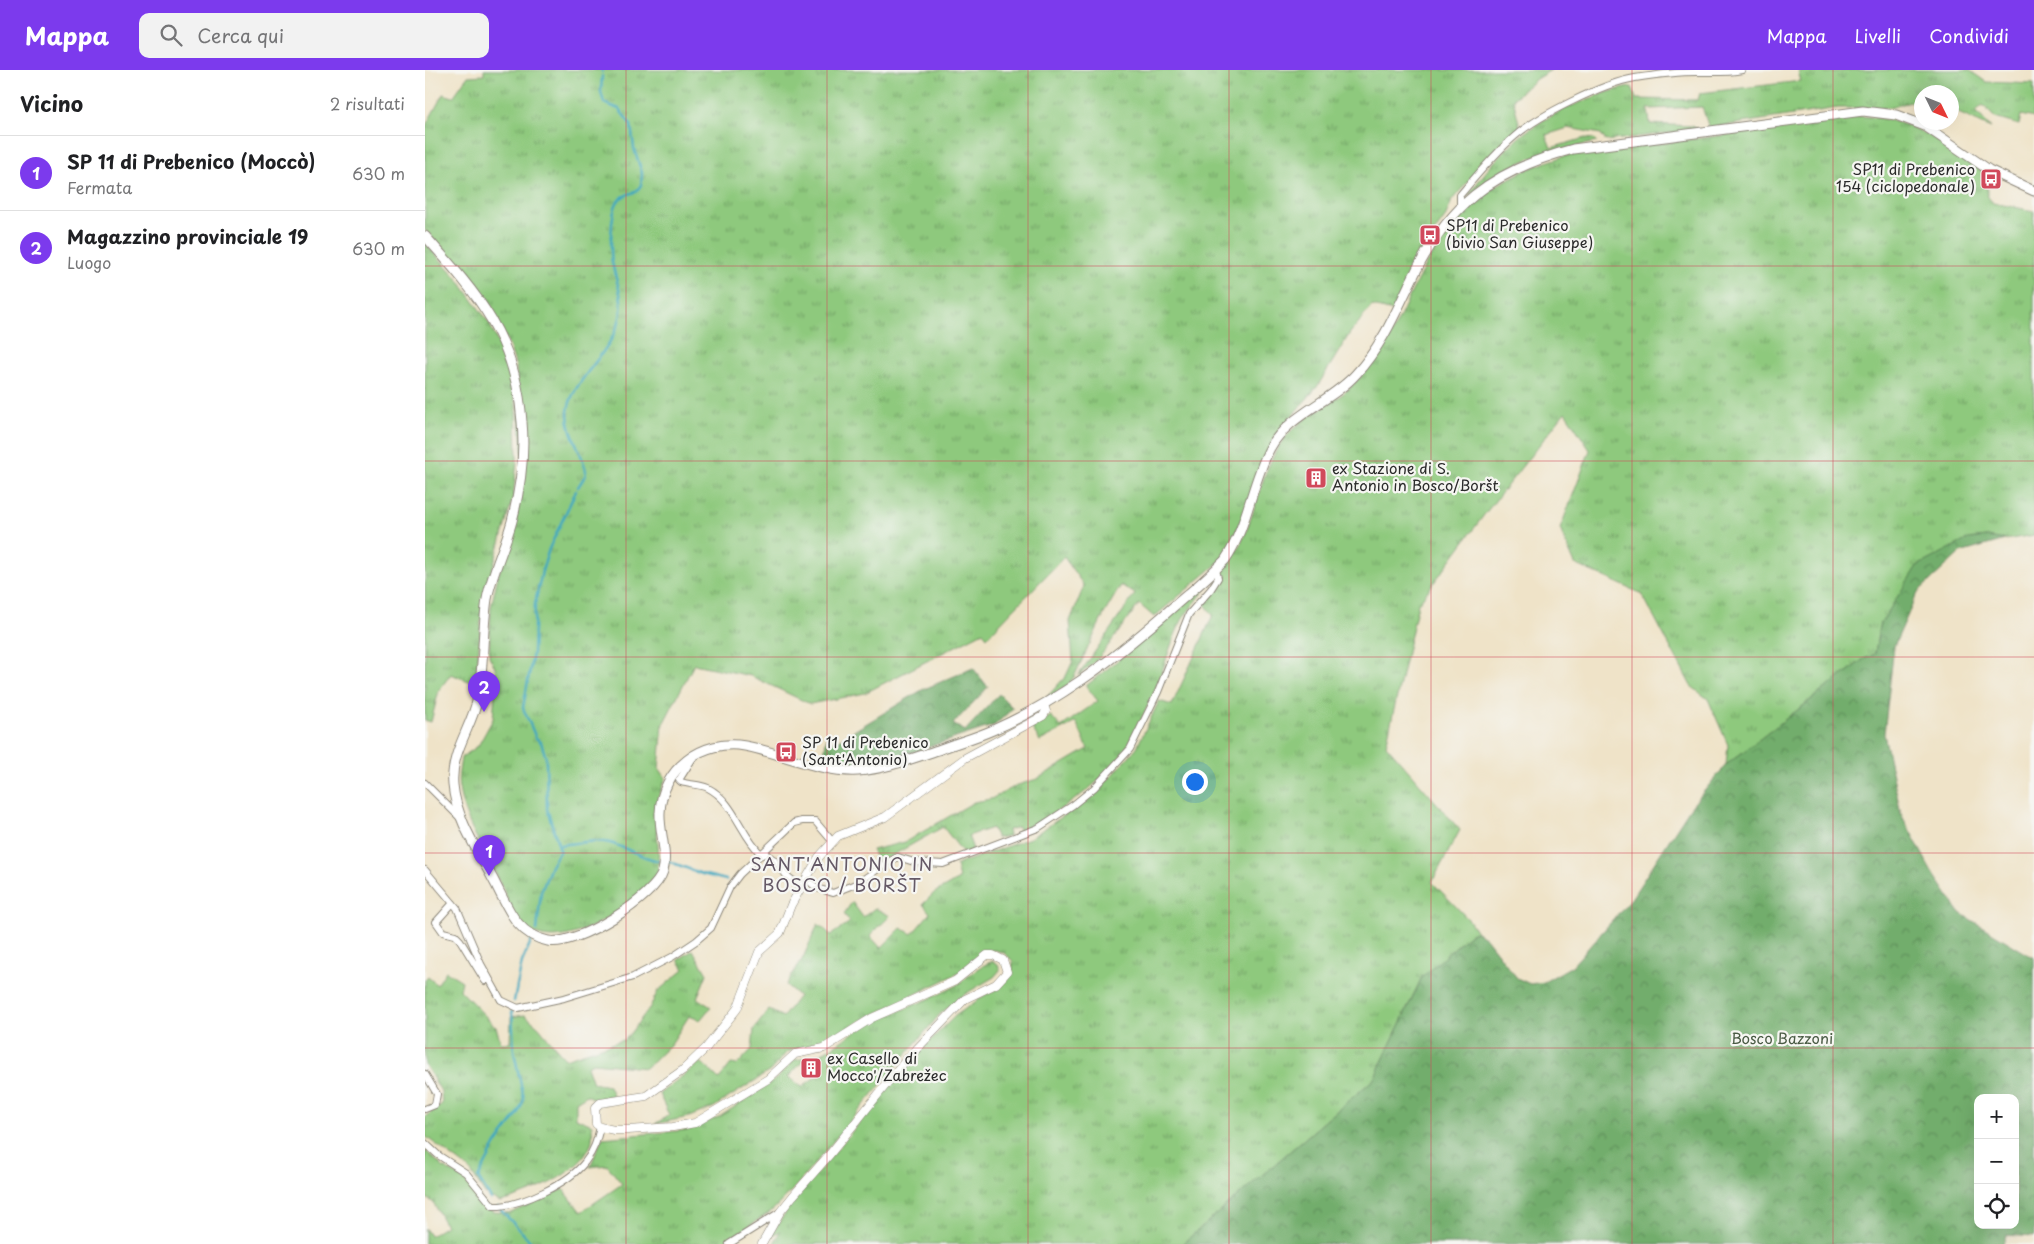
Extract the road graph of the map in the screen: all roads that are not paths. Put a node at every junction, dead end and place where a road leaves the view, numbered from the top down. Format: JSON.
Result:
{"nodes":[{"id":1,"x":1742,"y":70,"type":"edge"},
{"id":2,"x":2034,"y":191,"type":"edge"},
{"id":3,"x":1460,"y":207,"type":"junction"},
{"id":4,"x":425,"y":236,"type":"edge"},
{"id":5,"x":1216,"y":570,"type":"junction"},
{"id":6,"x":1044,"y":705,"type":"junction"},
{"id":7,"x":696,"y":753,"type":"junction"},
{"id":8,"x":425,"y":783,"type":"edge"},
{"id":9,"x":463,"y":820,"type":"junction"},
{"id":10,"x":832,"y":841,"type":"junction"},
{"id":11,"x":763,"y":854,"type":"junction"},
{"id":12,"x":425,"y":870,"type":"edge"},
{"id":13,"x":806,"y":879,"type":"junction"},
{"id":14,"x":801,"y":887,"type":"junction"},
{"id":15,"x":453,"y":903,"type":"junction"},
{"id":16,"x":492,"y":985,"type":"junction"},
{"id":17,"x":425,"y":1074,"type":"edge"},
{"id":18,"x":425,"y":1109,"type":"edge"},
{"id":19,"x":600,"y":1127,"type":"junction"},
{"id":20,"x":425,"y":1143,"type":"edge"},
{"id":21,"x":780,"y":1212,"type":"junction"},
{"id":22,"x":729,"y":1244,"type":"edge"},
{"id":23,"x":762,"y":1244,"type":"edge"}],
"edges":[{"from":1,"to":3,"type":"street"},
{"from":2,"to":3,"type":"main road"},
{"from":3,"to":5,"type":"main road"},
{"from":4,"to":9,"type":"main road"},
{"from":5,"to":6,"type":"main road"},
{"from":5,"to":13,"type":"street"},
{"from":6,"to":7,"type":"main road"},
{"from":6,"to":10,"type":"street"},
{"from":7,"to":9,"type":"main road"},
{"from":7,"to":11,"type":"street"},
{"from":8,"to":9,"type":"street"},
{"from":10,"to":11,"type":"street"},
{"from":10,"to":13,"type":"street"},
{"from":11,"to":14,"type":"street"},
{"from":11,"to":16,"type":"street"},
{"from":12,"to":15,"type":"street"},
{"from":13,"to":14,"type":"street"},
{"from":14,"to":19,"type":"street"},
{"from":15,"to":16,"type":"street"},
{"from":15,"to":16,"type":"street"},
{"from":17,"to":18,"type":"street"},
{"from":19,"to":20,"type":"street"},
{"from":19,"to":21,"type":"street"},
{"from":21,"to":22,"type":"street"},
{"from":21,"to":23,"type":"street"}]}
